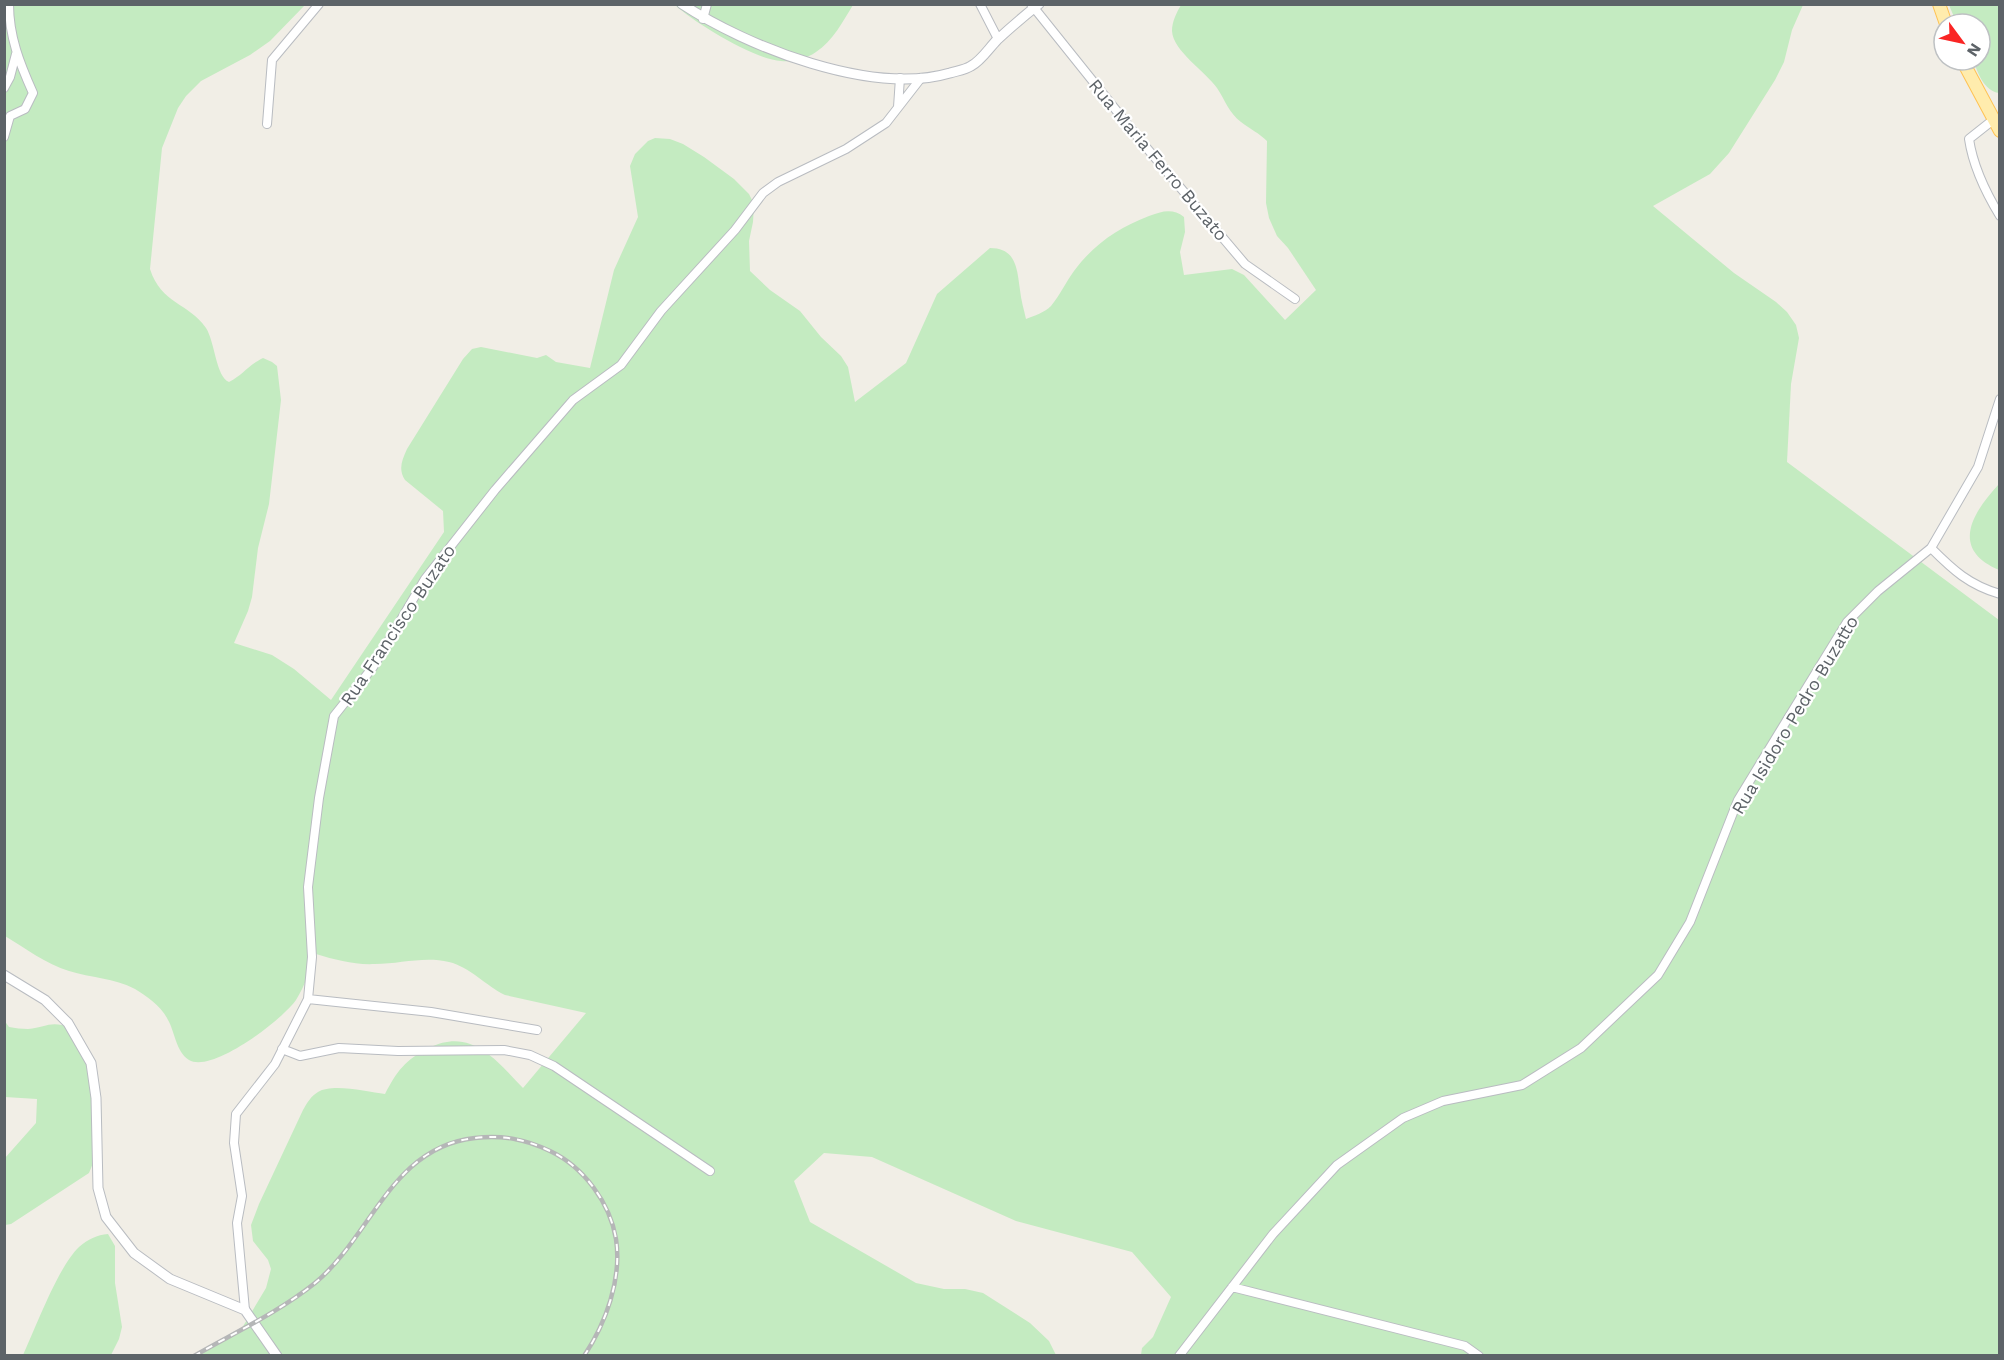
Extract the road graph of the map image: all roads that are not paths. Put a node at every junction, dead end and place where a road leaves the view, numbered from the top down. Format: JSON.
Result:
{"nodes":[{"id":1,"x":9,"y":4,"type":"edge"},
{"id":2,"x":319,"y":4,"type":"edge"},
{"id":3,"x":682,"y":4,"type":"edge"},
{"id":4,"x":707,"y":4,"type":"edge"},
{"id":5,"x":980,"y":4,"type":"edge"},
{"id":6,"x":1035,"y":6,"type":"edge"},
{"id":7,"x":703,"y":19,"type":"junction"},
{"id":8,"x":998,"y":39,"type":"junction"},
{"id":9,"x":16,"y":54,"type":"junction"},
{"id":10,"x":1968,"y":72,"type":"edge"},
{"id":11,"x":900,"y":78,"type":"junction"},
{"id":12,"x":921,"y":78,"type":"junction"},
{"id":13,"x":4,"y":88,"type":"edge"},
{"id":14,"x":898,"y":107,"type":"junction"},
{"id":15,"x":7,"y":114,"type":"edge"},
{"id":16,"x":267,"y":124,"type":"dead end"},
{"id":17,"x":1996,"y":126,"type":"edge"},
{"id":18,"x":4,"y":137,"type":"edge"},
{"id":19,"x":2000,"y":216,"type":"edge"},
{"id":20,"x":1294,"y":299,"type":"dead end"},
{"id":21,"x":2000,"y":399,"type":"edge"},
{"id":22,"x":1931,"y":548,"type":"junction"},
{"id":23,"x":2000,"y":594,"type":"edge"},
{"id":24,"x":4,"y":975,"type":"edge"},
{"id":25,"x":308,"y":999,"type":"junction"},
{"id":26,"x":537,"y":1030,"type":"dead end"},
{"id":27,"x":282,"y":1049,"type":"junction"},
{"id":28,"x":710,"y":1171,"type":"dead end"},
{"id":29,"x":1232,"y":1287,"type":"junction"},
{"id":30,"x":244,"y":1310,"type":"junction"},
{"id":31,"x":278,"y":1356,"type":"edge"},
{"id":32,"x":1179,"y":1356,"type":"edge"},
{"id":33,"x":1479,"y":1356,"type":"edge"}],
"edges":[{"from":1,"to":9,"type":"street"},
{"from":2,"to":16,"type":"street"},
{"from":3,"to":7,"type":"street"},
{"from":4,"to":7,"type":"street"},
{"from":5,"to":8,"type":"street"},
{"from":6,"to":8,"type":"street"},
{"from":6,"to":20,"type":"street","name":"Rua Maria Ferro Buzato"},
{"from":7,"to":11,"type":"street"},
{"from":8,"to":12,"type":"street"},
{"from":9,"to":13,"type":"street"},
{"from":9,"to":15,"type":"street"},
{"from":10,"to":17,"type":"main road"},
{"from":11,"to":12,"type":"street"},
{"from":11,"to":14,"type":"street"},
{"from":12,"to":14,"type":"street","name":"Rua Francisco Buzato"},
{"from":14,"to":25,"type":"street","name":"Rua Francisco Buzato"},
{"from":15,"to":18,"type":"street"},
{"from":17,"to":19,"type":"street"},
{"from":21,"to":22,"type":"street","name":"Rua Isidoro Pedro Buzatto"},
{"from":22,"to":23,"type":"street"},
{"from":22,"to":29,"type":"street","name":"Rua Isidoro Pedro Buzatto"},
{"from":24,"to":30,"type":"street"},
{"from":25,"to":26,"type":"street"},
{"from":25,"to":27,"type":"street","name":"Rua Francisco Buzato"},
{"from":27,"to":28,"type":"street"},
{"from":27,"to":30,"type":"street","name":"Rua Francisco Buzato"},
{"from":29,"to":32,"type":"street","name":"Rua Isidoro Pedro Buzatto"},
{"from":29,"to":33,"type":"street"},
{"from":30,"to":31,"type":"street"}]}
